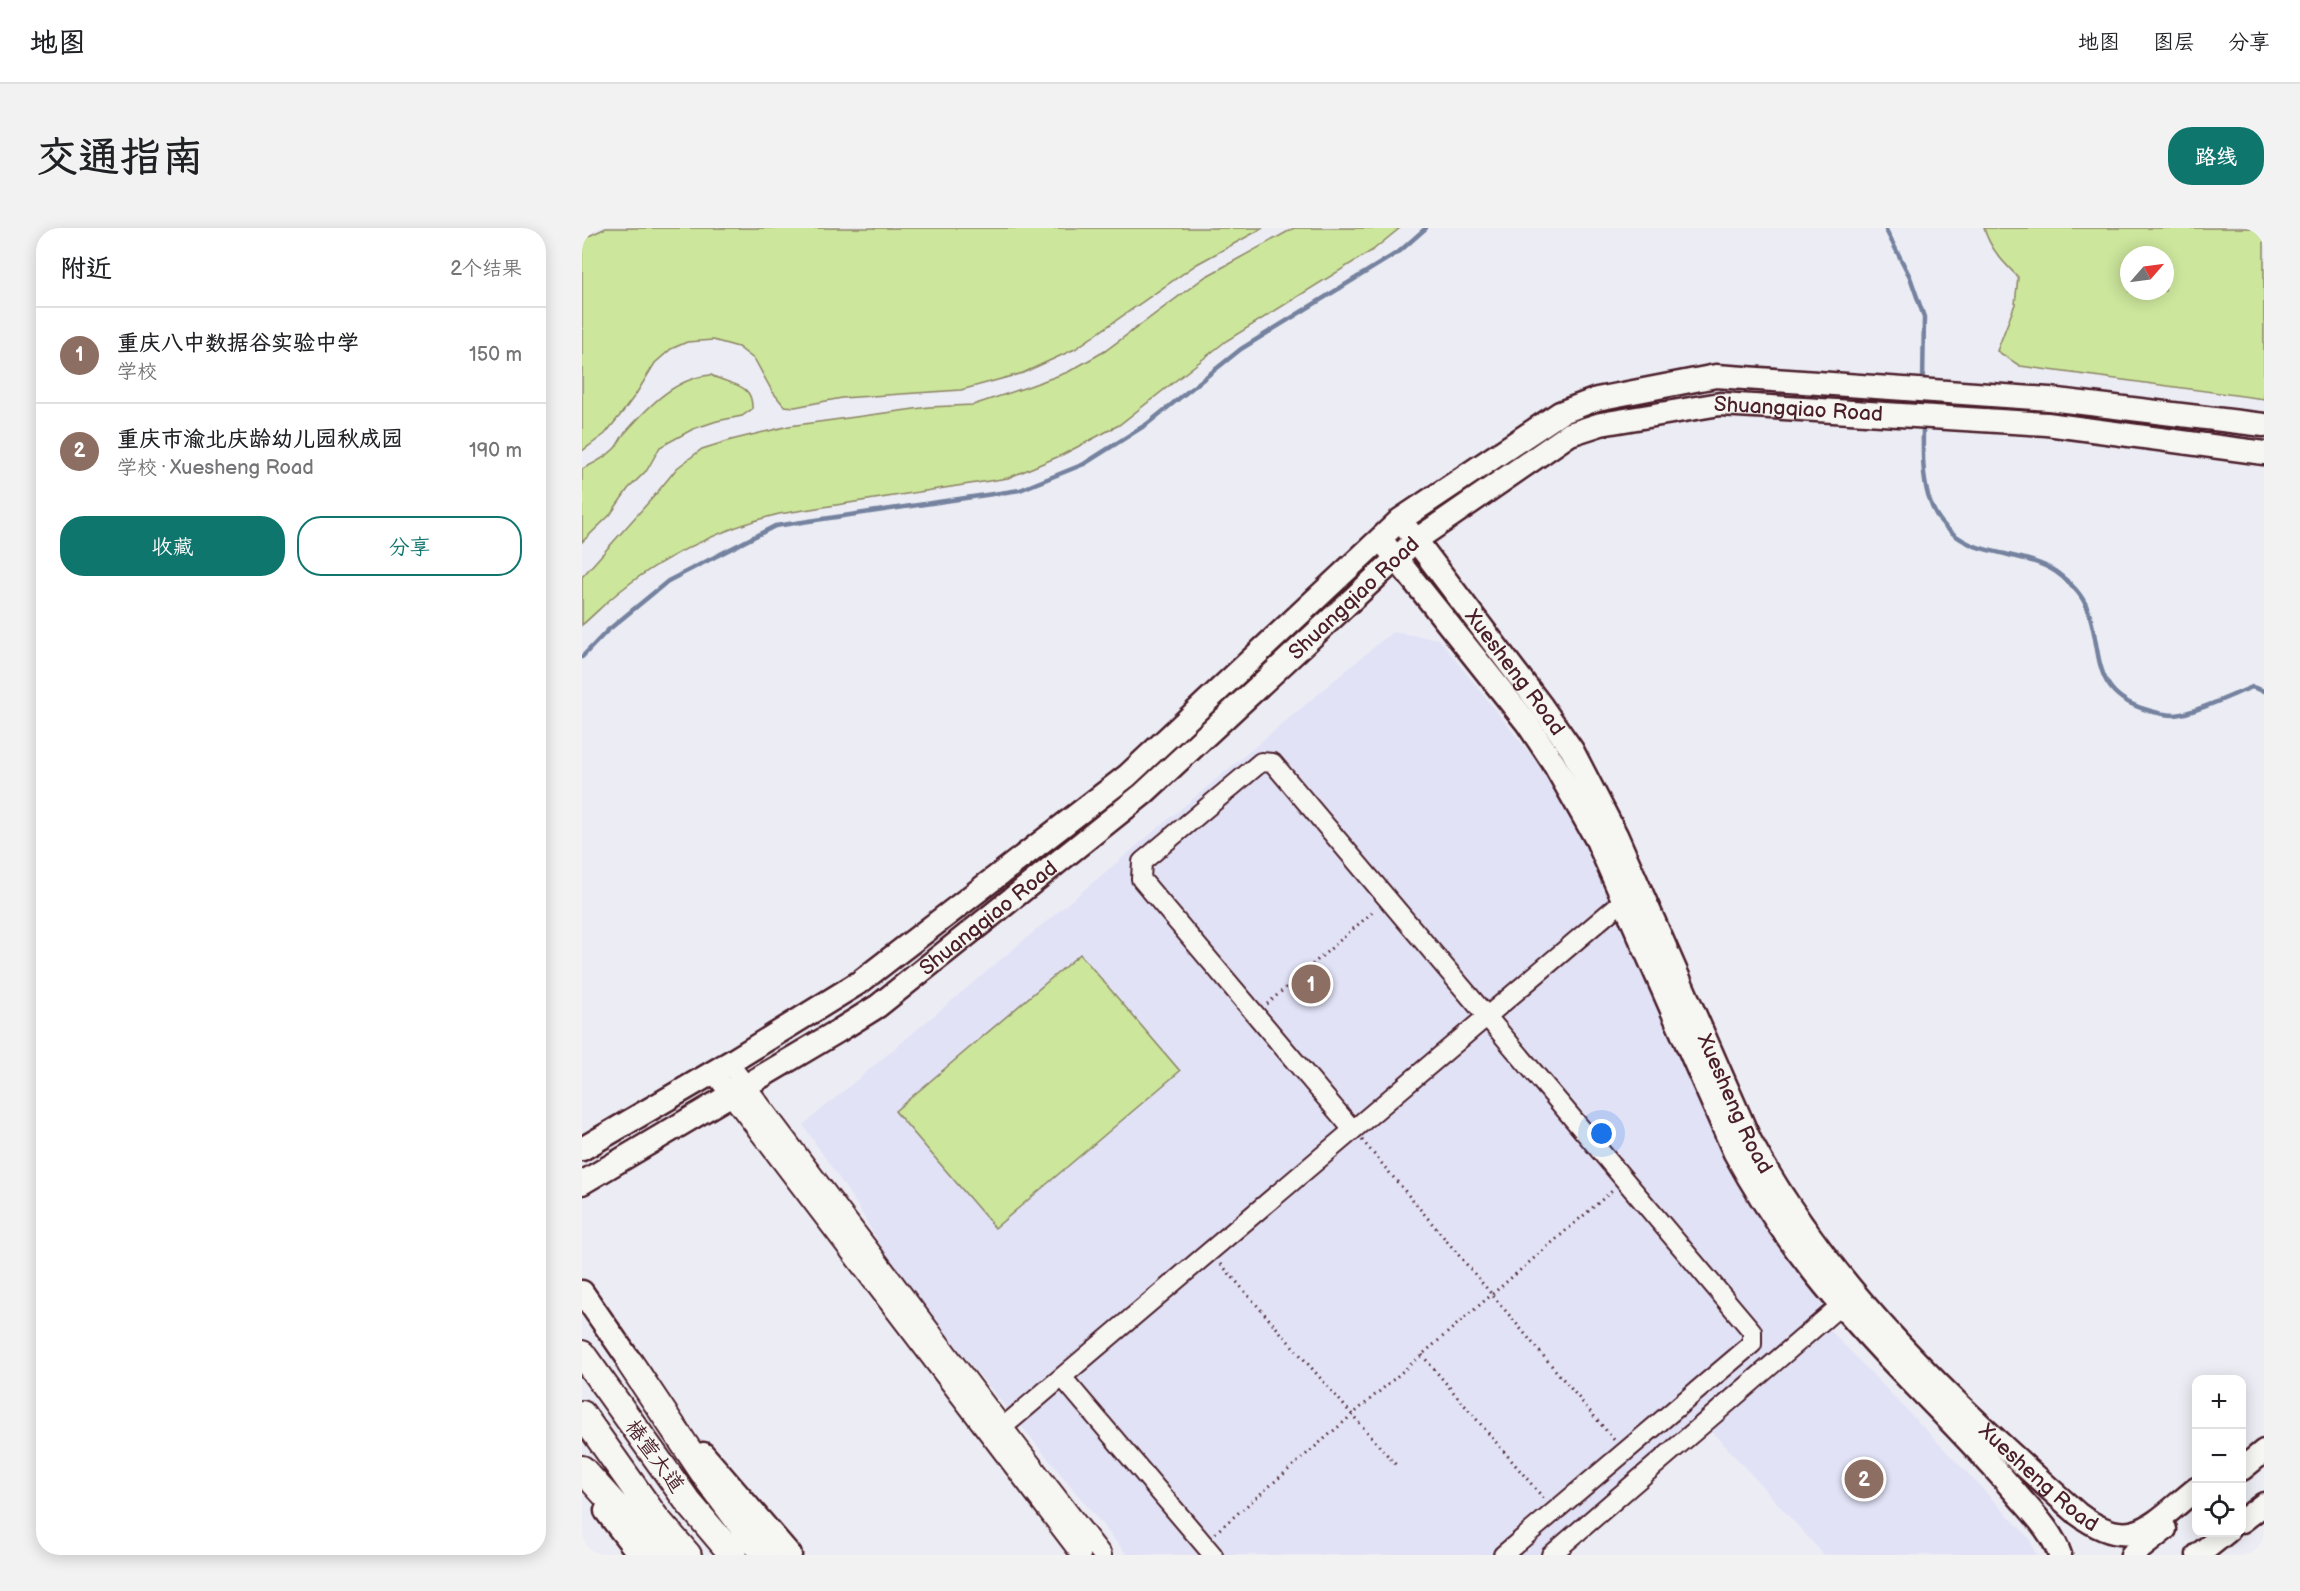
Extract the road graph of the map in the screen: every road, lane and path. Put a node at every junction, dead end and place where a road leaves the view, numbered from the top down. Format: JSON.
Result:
{"nodes":[{"id":1,"x":2264,"y":425,"type":"edge"},
{"id":2,"x":2264,"y":453,"type":"edge"},
{"id":3,"x":1400,"y":520,"type":"junction"},
{"id":4,"x":1380,"y":538,"type":"junction"},
{"id":5,"x":1416,"y":540,"type":"junction"},
{"id":6,"x":1396,"y":559,"type":"junction"},
{"id":7,"x":1388,"y":899,"type":"junction"},
{"id":8,"x":1624,"y":900,"type":"junction"},
{"id":9,"x":1255,"y":1014,"type":"junction"},
{"id":10,"x":1487,"y":1017,"type":"junction"},
{"id":11,"x":721,"y":1068,"type":"junction"},
{"id":12,"x":738,"y":1091,"type":"junction"},
{"id":13,"x":1353,"y":1130,"type":"junction"},
{"id":14,"x":582,"y":1149,"type":"edge"},
{"id":15,"x":1625,"y":1180,"type":"junction"},
{"id":16,"x":582,"y":1182,"type":"edge"},
{"id":17,"x":1210,"y":1251,"type":"junction"},
{"id":18,"x":582,"y":1292,"type":"edge"},
{"id":19,"x":1492,"y":1295,"type":"junction"},
{"id":20,"x":1841,"y":1305,"type":"junction"},
{"id":21,"x":582,"y":1354,"type":"edge"},
{"id":22,"x":1422,"y":1355,"type":"junction"},
{"id":23,"x":630,"y":1363,"type":"junction"},
{"id":24,"x":1062,"y":1377,"type":"junction"},
{"id":25,"x":582,"y":1414,"type":"edge"},
{"id":26,"x":1352,"y":1415,"type":"junction"},
{"id":27,"x":1003,"y":1427,"type":"junction"},
{"id":28,"x":2263,"y":1442,"type":"edge"},
{"id":29,"x":2246,"y":1451,"type":"edge"},
{"id":30,"x":1624,"y":1452,"type":"junction"},
{"id":31,"x":2246,"y":1463,"type":"edge"},
{"id":32,"x":1396,"y":1465,"type":"dead end"},
{"id":33,"x":582,"y":1469,"type":"edge"},
{"id":34,"x":582,"y":1478,"type":"edge"},
{"id":35,"x":2192,"y":1492,"type":"edge"},
{"id":36,"x":2264,"y":1504,"type":"edge"},
{"id":37,"x":2192,"y":1507,"type":"edge"},
{"id":38,"x":1554,"y":1511,"type":"junction"},
{"id":39,"x":2246,"y":1517,"type":"edge"},
{"id":40,"x":2218,"y":1542,"type":"edge"},
{"id":41,"x":1208,"y":1549,"type":"edge"},
{"id":42,"x":640,"y":1555,"type":"edge"},
{"id":43,"x":660,"y":1555,"type":"edge"},
{"id":44,"x":688,"y":1555,"type":"edge"},
{"id":45,"x":734,"y":1555,"type":"edge"},
{"id":46,"x":764,"y":1555,"type":"edge"},
{"id":47,"x":790,"y":1555,"type":"edge"},
{"id":48,"x":1081,"y":1555,"type":"edge"},
{"id":49,"x":1102,"y":1555,"type":"edge"},
{"id":50,"x":1503,"y":1555,"type":"edge"},
{"id":51,"x":1551,"y":1555,"type":"edge"},
{"id":52,"x":2060,"y":1555,"type":"edge"},
{"id":53,"x":2132,"y":1555,"type":"edge"},
{"id":54,"x":2198,"y":1555,"type":"edge"}],
"edges":[{"from":1,"to":3,"type":"main road","name":"Shuangqiao Road"},
{"from":2,"to":5,"type":"main road","name":"Shuangqiao Road"},
{"from":3,"to":4,"type":"main road","name":"Shuangqiao Road"},
{"from":3,"to":5,"type":"main road","name":"Xuesheng Road"},
{"from":4,"to":6,"type":"main road","name":"Xuesheng Road"},
{"from":4,"to":11,"type":"main road","name":"Shuangqiao Road"},
{"from":5,"to":6,"type":"main road","name":"Shuangqiao Road"},
{"from":5,"to":35,"type":"main road","name":"Xuesheng Road"},
{"from":6,"to":8,"type":"main road","name":"Xuesheng Road"},
{"from":6,"to":12,"type":"main road","name":"Shuangqiao Road"},
{"from":7,"to":9,"type":"path"},
{"from":7,"to":9,"type":"street"},
{"from":7,"to":10,"type":"street"},
{"from":8,"to":10,"type":"street"},
{"from":8,"to":20,"type":"main road","name":"Xuesheng Road"},
{"from":9,"to":13,"type":"street"},
{"from":10,"to":13,"type":"street"},
{"from":10,"to":15,"type":"street"},
{"from":11,"to":12,"type":"street"},
{"from":11,"to":14,"type":"main road","name":"Shuangqiao Road"},
{"from":12,"to":16,"type":"main road","name":"Shuangqiao Road"},
{"from":12,"to":27,"type":"street"},
{"from":12,"to":48,"type":"street"},
{"from":13,"to":17,"type":"street"},
{"from":13,"to":19,"type":"path"},
{"from":15,"to":19,"type":"path"},
{"from":15,"to":30,"type":"street"},
{"from":17,"to":24,"type":"street"},
{"from":17,"to":26,"type":"path"},
{"from":18,"to":23,"type":"main road"},
{"from":19,"to":22,"type":"path"},
{"from":19,"to":30,"type":"path"},
{"from":20,"to":51,"type":"street"},
{"from":20,"to":52,"type":"main road","name":"Xuesheng Road"},
{"from":21,"to":45,"type":"highway","name":"椿萱大道"},
{"from":22,"to":26,"type":"path"},
{"from":22,"to":38,"type":"path"},
{"from":23,"to":46,"type":"highway"},
{"from":23,"to":47,"type":"main road"},
{"from":24,"to":27,"type":"street"},
{"from":24,"to":41,"type":"street"},
{"from":25,"to":44,"type":"highway","name":"椿萱大道"},
{"from":26,"to":32,"type":"path"},
{"from":26,"to":41,"type":"path"},
{"from":27,"to":49,"type":"street"},
{"from":28,"to":29,"type":"main road"},
{"from":28,"to":31,"type":"main road"},
{"from":30,"to":38,"type":"street"},
{"from":33,"to":43,"type":"highway"},
{"from":34,"to":42,"type":"main road"},
{"from":36,"to":39,"type":"main road"},
{"from":37,"to":53,"type":"main road"},
{"from":38,"to":50,"type":"street"},
{"from":40,"to":54,"type":"main road"}]}
